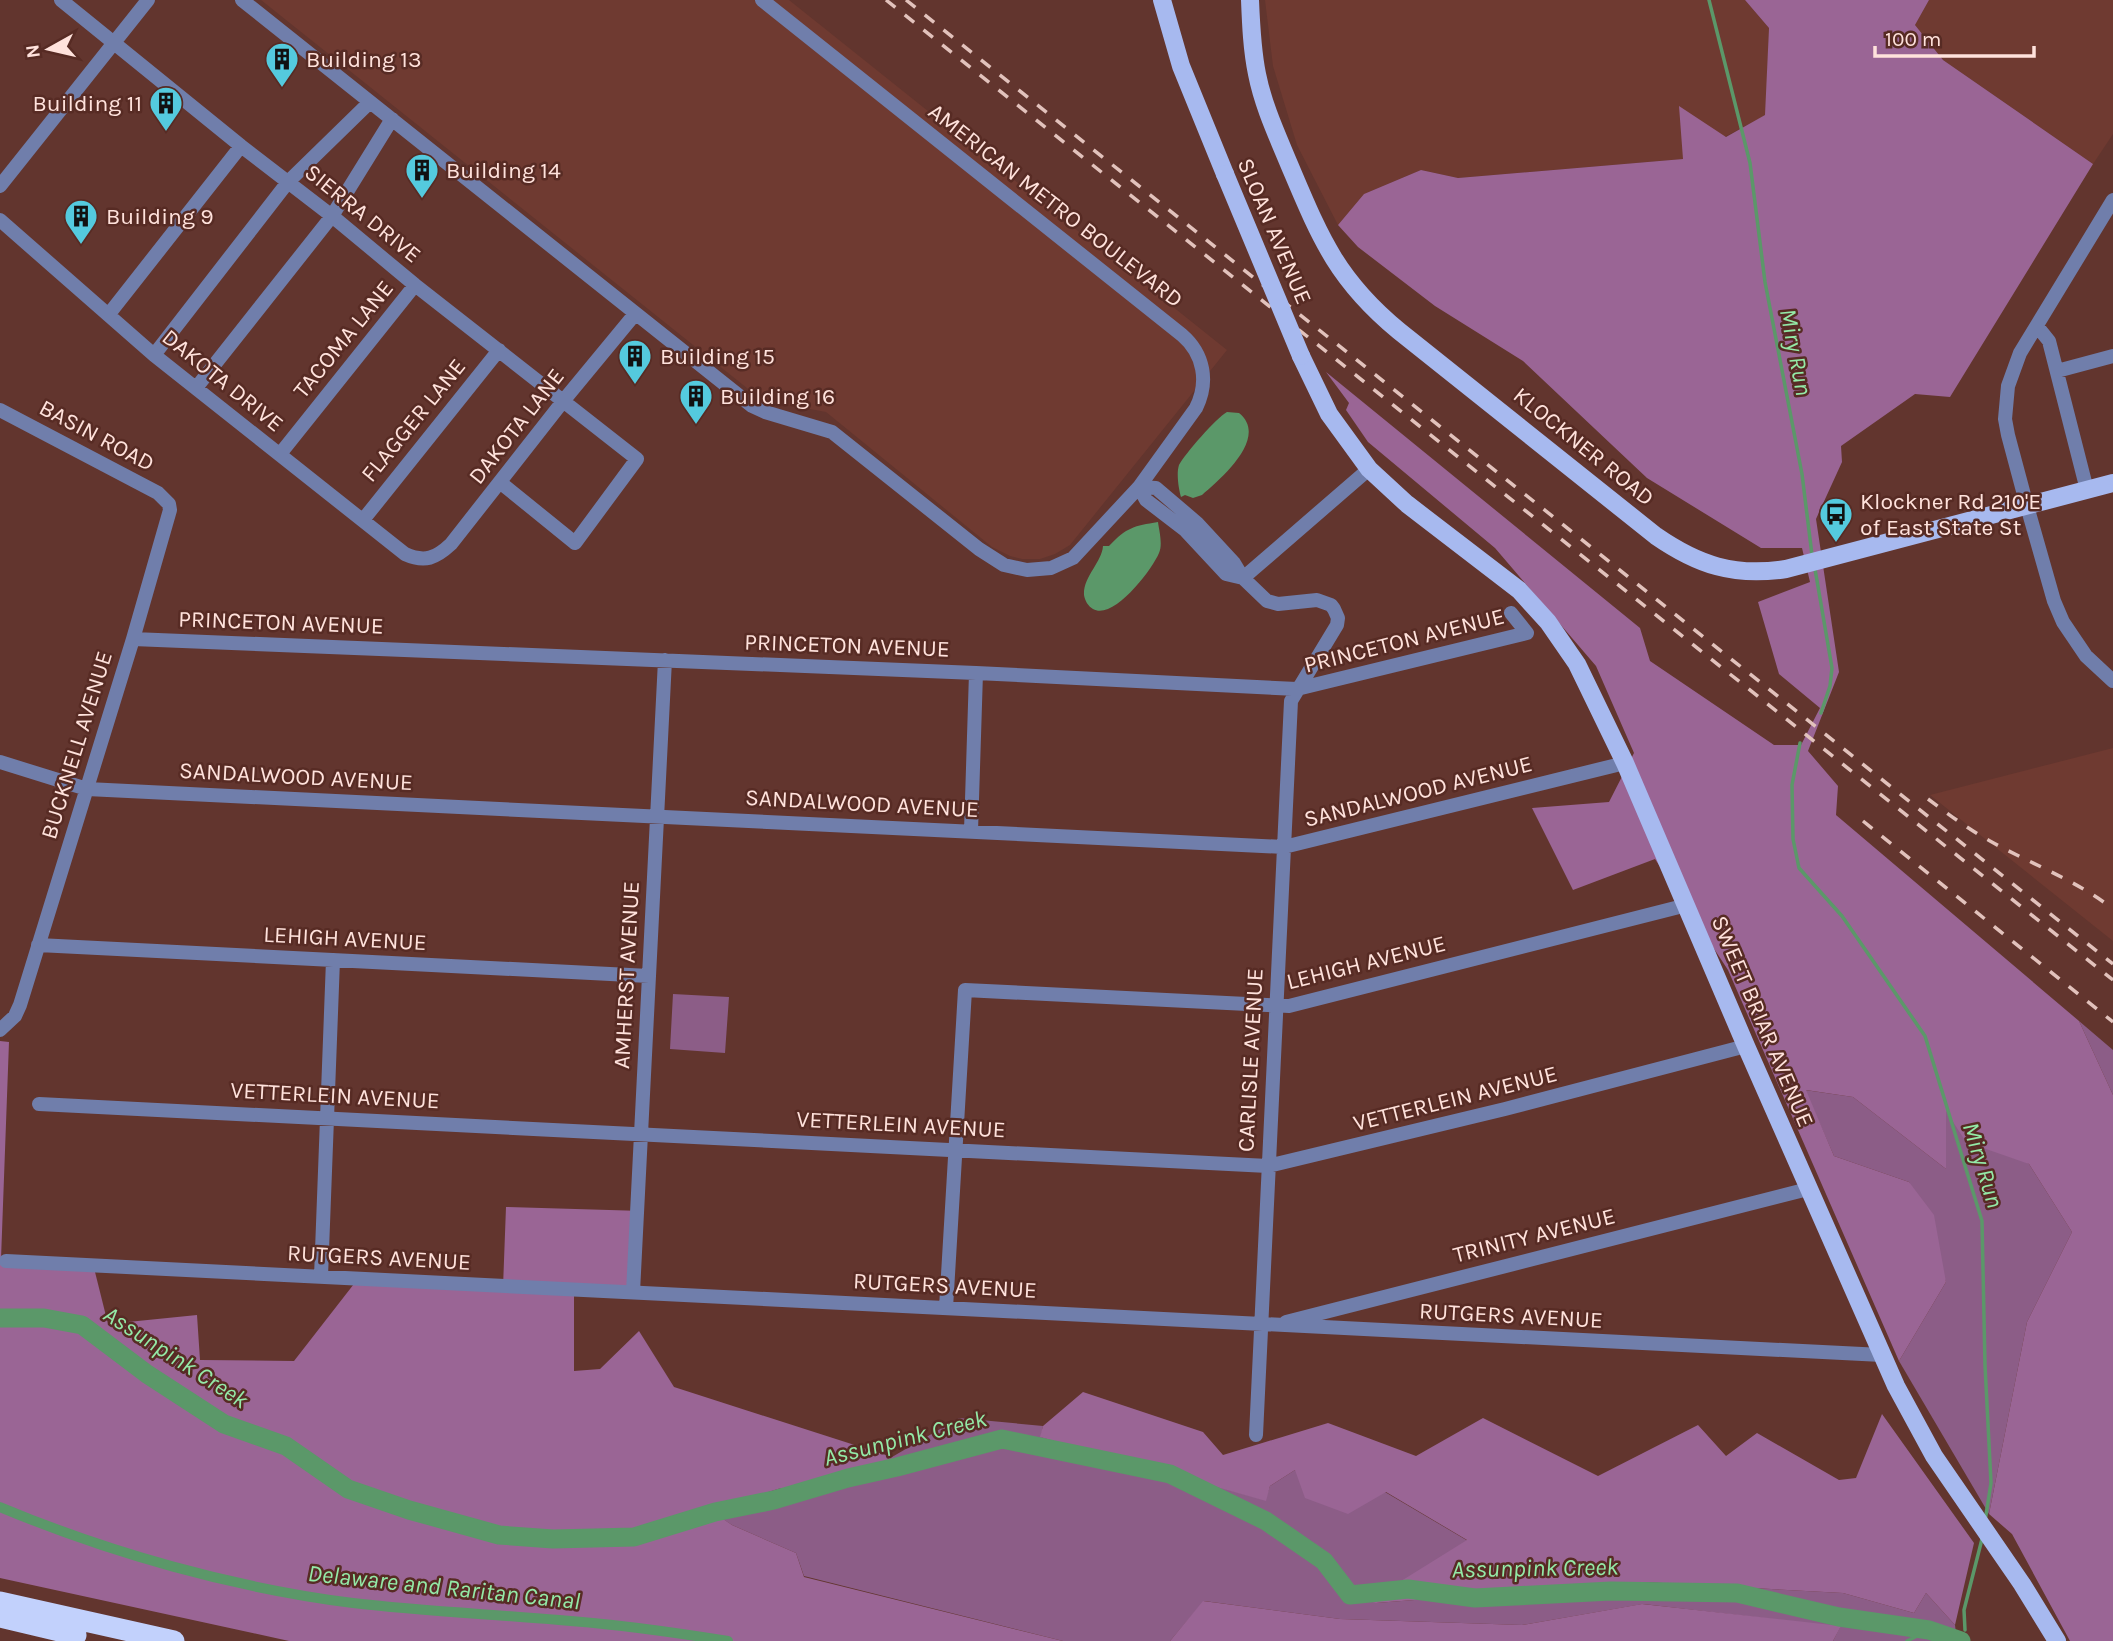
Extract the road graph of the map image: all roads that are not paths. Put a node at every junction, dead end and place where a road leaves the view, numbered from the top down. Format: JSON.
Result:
{"nodes":[{"id":1,"x":61,"y":0,"type":"edge"},
{"id":2,"x":148,"y":0,"type":"edge"},
{"id":3,"x":242,"y":0,"type":"edge"},
{"id":4,"x":762,"y":0,"type":"edge"},
{"id":5,"x":1162,"y":0,"type":"edge"},
{"id":6,"x":1250,"y":0,"type":"edge"},
{"id":7,"x":116,"y":43,"type":"junction"},
{"id":8,"x":370,"y":102,"type":"junction"},
{"id":9,"x":391,"y":119,"type":"junction"},
{"id":10,"x":241,"y":146,"type":"junction"},
{"id":11,"x":288,"y":182,"type":"junction"},
{"id":12,"x":0,"y":186,"type":"edge"},
{"id":13,"x":2113,"y":200,"type":"edge"},
{"id":14,"x":332,"y":216,"type":"junction"},
{"id":15,"x":0,"y":220,"type":"edge"},
{"id":16,"x":415,"y":285,"type":"junction"},
{"id":17,"x":109,"y":314,"type":"junction"},
{"id":18,"x":635,"y":314,"type":"junction"},
{"id":19,"x":2037,"y":326,"type":"junction"},
{"id":20,"x":499,"y":350,"type":"junction"},
{"id":21,"x":154,"y":355,"type":"junction"},
{"id":22,"x":2113,"y":356,"type":"edge"},
{"id":23,"x":2057,"y":371,"type":"junction"},
{"id":24,"x":196,"y":388,"type":"junction"},
{"id":25,"x":564,"y":400,"type":"junction"},
{"id":26,"x":0,"y":410,"type":"edge"},
{"id":27,"x":280,"y":454,"type":"junction"},
{"id":28,"x":1369,"y":469,"type":"junction"},
{"id":29,"x":500,"y":483,"type":"junction"},
{"id":30,"x":2113,"y":483,"type":"edge"},
{"id":31,"x":1139,"y":487,"type":"junction"},
{"id":32,"x":2087,"y":490,"type":"junction"},
{"id":33,"x":169,"y":504,"type":"joint"},
{"id":34,"x":2027,"y":506,"type":"junction"},
{"id":35,"x":363,"y":520,"type":"junction"},
{"id":36,"x":427,"y":559,"type":"joint"},
{"id":37,"x":1243,"y":578,"type":"junction"},
{"id":38,"x":1511,"y":613,"type":"dead end"},
{"id":39,"x":133,"y":639,"type":"junction"},
{"id":40,"x":665,"y":660,"type":"junction"},
{"id":41,"x":976,"y":673,"type":"junction"},
{"id":42,"x":2113,"y":681,"type":"edge"},
{"id":43,"x":1297,"y":690,"type":"junction"},
{"id":44,"x":0,"y":762,"type":"edge"},
{"id":45,"x":1625,"y":764,"type":"junction"},
{"id":46,"x":87,"y":789,"type":"junction"},
{"id":47,"x":657,"y":816,"type":"junction"},
{"id":48,"x":971,"y":831,"type":"junction"},
{"id":49,"x":1284,"y":847,"type":"junction"},
{"id":50,"x":1687,"y":905,"type":"junction"},
{"id":51,"x":38,"y":945,"type":"junction"},
{"id":52,"x":333,"y":960,"type":"junction"},
{"id":53,"x":649,"y":976,"type":"junction"},
{"id":54,"x":1276,"y":1007,"type":"junction"},
{"id":55,"x":0,"y":1030,"type":"edge"},
{"id":56,"x":1746,"y":1046,"type":"junction"},
{"id":57,"x":39,"y":1104,"type":"dead end"},
{"id":58,"x":327,"y":1118,"type":"junction"},
{"id":59,"x":641,"y":1133,"type":"junction"},
{"id":60,"x":955,"y":1149,"type":"junction"},
{"id":61,"x":1268,"y":1166,"type":"junction"},
{"id":62,"x":1808,"y":1189,"type":"junction"},
{"id":63,"x":6,"y":1261,"type":"dead end"},
{"id":64,"x":321,"y":1277,"type":"junction"},
{"id":65,"x":633,"y":1292,"type":"junction"},
{"id":66,"x":946,"y":1308,"type":"junction"},
{"id":67,"x":1266,"y":1326,"type":"junction"},
{"id":68,"x":1882,"y":1355,"type":"junction"},
{"id":69,"x":1256,"y":1435,"type":"dead end"},
{"id":70,"x":0,"y":1602,"type":"edge"},
{"id":71,"x":0,"y":1617,"type":"edge"},
{"id":72,"x":105,"y":1641,"type":"edge"},
{"id":73,"x":174,"y":1641,"type":"edge"},
{"id":74,"x":2057,"y":1641,"type":"edge"}],
"edges":[{"from":1,"to":7,"type":"street","name":"SIERRA DRIVE"},
{"from":2,"to":7,"type":"street"},
{"from":3,"to":8,"type":"street","name":"AMERICAN METRO BOULEVARD"},
{"from":4,"to":31,"type":"street","name":"AMERICAN METRO BOULEVARD"},
{"from":5,"to":28,"type":"main road","name":"SLOAN AVENUE","bridge":true},
{"from":6,"to":34,"type":"main road","name":"KLOCKNER ROAD"},
{"from":7,"to":10,"type":"street","name":"SIERRA DRIVE"},
{"from":7,"to":12,"type":"street"},
{"from":8,"to":9,"type":"street","name":"AMERICAN METRO BOULEVARD"},
{"from":8,"to":11,"type":"street"},
{"from":9,"to":14,"type":"street"},
{"from":9,"to":18,"type":"street","name":"AMERICAN METRO BOULEVARD"},
{"from":10,"to":11,"type":"street","name":"SIERRA DRIVE"},
{"from":10,"to":17,"type":"street"},
{"from":11,"to":14,"type":"street","name":"SIERRA DRIVE"},
{"from":11,"to":21,"type":"street"},
{"from":13,"to":19,"type":"street"},
{"from":14,"to":16,"type":"street","name":"SIERRA DRIVE"},
{"from":14,"to":24,"type":"street"},
{"from":15,"to":17,"type":"street","name":"DAKOTA DRIVE"},
{"from":16,"to":20,"type":"street","name":"SIERRA DRIVE"},
{"from":16,"to":27,"type":"street","name":"TACOMA LANE"},
{"from":17,"to":21,"type":"street","name":"DAKOTA DRIVE"},
{"from":18,"to":25,"type":"street","name":"DAKOTA LANE"},
{"from":18,"to":31,"type":"street","name":"AMERICAN METRO BOULEVARD"},
{"from":19,"to":23,"type":"street"},
{"from":19,"to":34,"type":"street"},
{"from":20,"to":25,"type":"street","name":"SIERRA DRIVE"},
{"from":20,"to":35,"type":"street","name":"FLAGGER LANE"},
{"from":21,"to":24,"type":"street","name":"DAKOTA DRIVE"},
{"from":22,"to":23,"type":"street"},
{"from":23,"to":32,"type":"street"},
{"from":24,"to":27,"type":"street","name":"DAKOTA DRIVE"},
{"from":25,"to":29,"type":"street","name":"DAKOTA LANE"},
{"from":25,"to":29,"type":"street","name":"SIERRA DRIVE"},
{"from":26,"to":33,"type":"street","name":"BASIN ROAD"},
{"from":27,"to":35,"type":"street","name":"DAKOTA DRIVE"},
{"from":28,"to":37,"type":"street"},
{"from":28,"to":45,"type":"main road","name":"SWEET BRIAR AVENUE"},
{"from":29,"to":36,"type":"street","name":"DAKOTA LANE"},
{"from":30,"to":32,"type":"main road","name":"KLOCKNER ROAD"},
{"from":31,"to":37,"type":"street"},
{"from":32,"to":34,"type":"main road","name":"KLOCKNER ROAD"},
{"from":33,"to":39,"type":"street","name":"BUCKNELL AVENUE"},
{"from":34,"to":42,"type":"street"},
{"from":35,"to":36,"type":"street","name":"DAKOTA DRIVE"},
{"from":37,"to":43,"type":"street","name":"CARLISLE AVENUE"},
{"from":38,"to":43,"type":"street","name":"PRINCETON AVENUE"},
{"from":39,"to":40,"type":"street","name":"PRINCETON AVENUE"},
{"from":39,"to":46,"type":"street","name":"BUCKNELL AVENUE"},
{"from":40,"to":41,"type":"street","name":"PRINCETON AVENUE"},
{"from":40,"to":47,"type":"street","name":"AMHERST AVENUE"},
{"from":41,"to":43,"type":"street","name":"PRINCETON AVENUE"},
{"from":41,"to":48,"type":"street"},
{"from":43,"to":49,"type":"street","name":"CARLISLE AVENUE"},
{"from":44,"to":46,"type":"street","name":"SANDALWOOD AVENUE"},
{"from":45,"to":49,"type":"street","name":"SANDALWOOD AVENUE"},
{"from":45,"to":50,"type":"main road","name":"SWEET BRIAR AVENUE"},
{"from":46,"to":47,"type":"street","name":"SANDALWOOD AVENUE"},
{"from":46,"to":51,"type":"street","name":"BUCKNELL AVENUE"},
{"from":47,"to":48,"type":"street","name":"SANDALWOOD AVENUE"},
{"from":47,"to":53,"type":"street","name":"AMHERST AVENUE"},
{"from":48,"to":49,"type":"street","name":"SANDALWOOD AVENUE"},
{"from":49,"to":54,"type":"street","name":"CARLISLE AVENUE"},
{"from":50,"to":54,"type":"street","name":"LEHIGH AVENUE"},
{"from":50,"to":56,"type":"main road","name":"SWEET BRIAR AVENUE"},
{"from":51,"to":52,"type":"street","name":"LEHIGH AVENUE"},
{"from":51,"to":55,"type":"street","name":"BUCKNELL AVENUE"},
{"from":52,"to":53,"type":"street","name":"LEHIGH AVENUE"},
{"from":52,"to":58,"type":"street"},
{"from":53,"to":59,"type":"street","name":"AMHERST AVENUE"},
{"from":54,"to":60,"type":"street","name":"LEHIGH AVENUE"},
{"from":54,"to":61,"type":"street","name":"CARLISLE AVENUE"},
{"from":56,"to":61,"type":"street","name":"VETTERLEIN AVENUE"},
{"from":56,"to":62,"type":"main road","name":"SWEET BRIAR AVENUE"},
{"from":57,"to":58,"type":"street","name":"VETTERLEIN AVENUE"},
{"from":58,"to":59,"type":"street","name":"VETTERLEIN AVENUE"},
{"from":58,"to":64,"type":"street"},
{"from":59,"to":60,"type":"street","name":"VETTERLEIN AVENUE"},
{"from":59,"to":65,"type":"street","name":"AMHERST AVENUE"},
{"from":60,"to":61,"type":"street","name":"VETTERLEIN AVENUE"},
{"from":60,"to":66,"type":"street"},
{"from":61,"to":67,"type":"street","name":"CARLISLE AVENUE"},
{"from":62,"to":67,"type":"street","name":"TRINITY AVENUE"},
{"from":62,"to":68,"type":"main road","name":"SWEET BRIAR AVENUE"},
{"from":63,"to":64,"type":"street","name":"RUTGERS AVENUE"},
{"from":64,"to":65,"type":"street","name":"RUTGERS AVENUE"},
{"from":65,"to":66,"type":"street","name":"RUTGERS AVENUE"},
{"from":66,"to":67,"type":"street","name":"RUTGERS AVENUE"},
{"from":67,"to":68,"type":"street","name":"RUTGERS AVENUE"},
{"from":67,"to":69,"type":"street","name":"CARLISLE AVENUE"},
{"from":68,"to":74,"type":"main road","name":"SWEET BRIAR AVENUE"},
{"from":70,"to":73,"type":"highway"},
{"from":71,"to":72,"type":"highway"}]}
